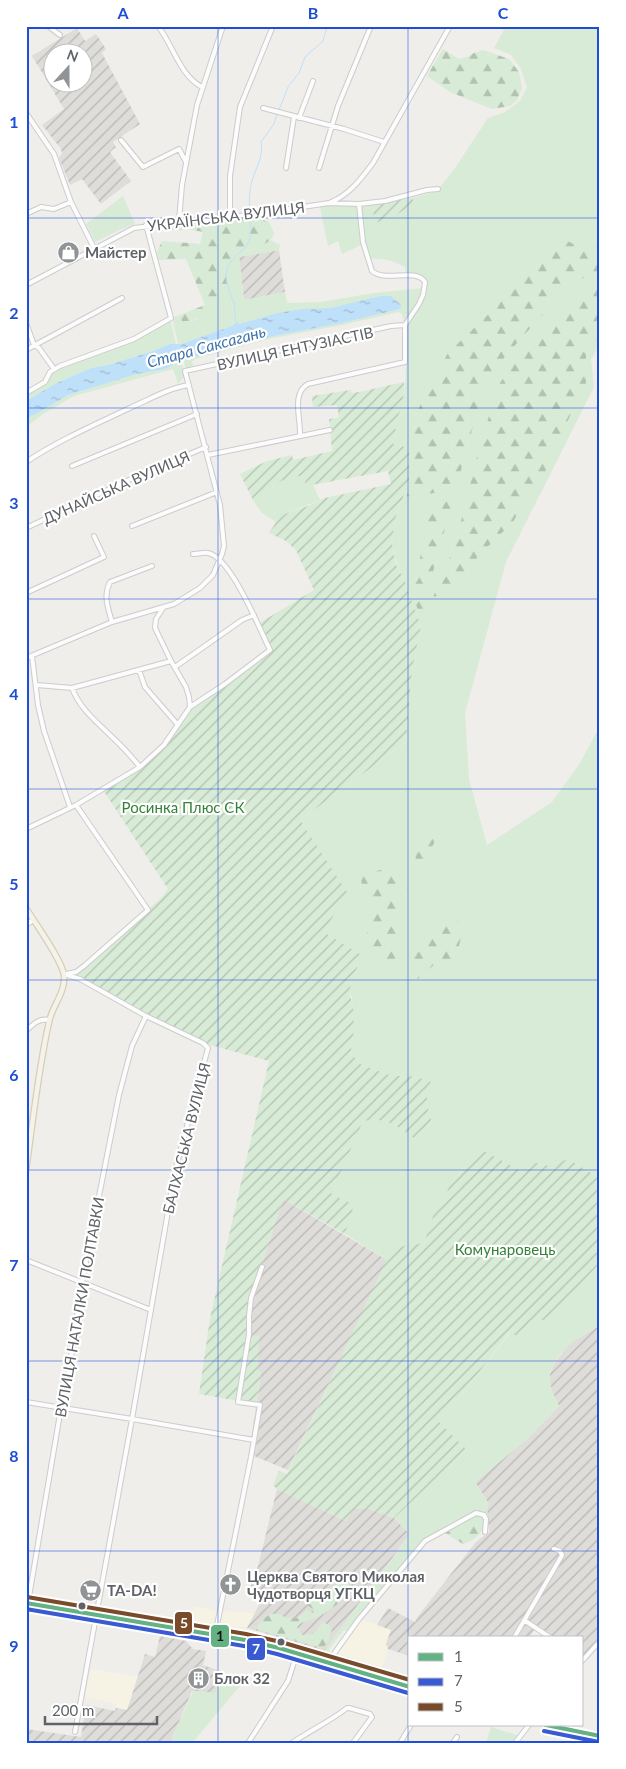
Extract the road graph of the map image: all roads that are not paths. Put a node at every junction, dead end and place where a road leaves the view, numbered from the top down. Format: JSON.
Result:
{"nodes":[{"id":1,"x":48,"y":26,"type":"edge"},
{"id":2,"x":158,"y":26,"type":"edge"},
{"id":3,"x":222,"y":26,"type":"edge"},
{"id":4,"x":273,"y":26,"type":"edge"},
{"id":5,"x":371,"y":26,"type":"edge"},
{"id":6,"x":450,"y":26,"type":"edge"},
{"id":7,"x":60,"y":35,"type":"dead end"},
{"id":8,"x":313,"y":81,"type":"dead end"},
{"id":9,"x":202,"y":88,"type":"junction"},
{"id":10,"x":263,"y":108,"type":"dead end"},
{"id":11,"x":26,"y":113,"type":"edge"},
{"id":12,"x":296,"y":117,"type":"junction"},
{"id":13,"x":332,"y":126,"type":"junction"},
{"id":14,"x":122,"y":140,"type":"dead end"},
{"id":15,"x":384,"y":142,"type":"junction"},
{"id":16,"x":186,"y":162,"type":"junction"},
{"id":17,"x":286,"y":168,"type":"dead end"},
{"id":18,"x":319,"y":168,"type":"dead end"},
{"id":19,"x":438,"y":190,"type":"dead end"},
{"id":20,"x":71,"y":202,"type":"junction"},
{"id":21,"x":329,"y":203,"type":"junction"},
{"id":22,"x":359,"y":204,"type":"junction"},
{"id":23,"x":26,"y":214,"type":"edge"},
{"id":24,"x":230,"y":216,"type":"junction"},
{"id":25,"x":179,"y":221,"type":"junction"},
{"id":26,"x":146,"y":225,"type":"junction"},
{"id":27,"x":94,"y":248,"type":"junction"},
{"id":28,"x":26,"y":285,"type":"edge"},
{"id":29,"x":122,"y":298,"type":"dead end"},
{"id":30,"x":26,"y":323,"type":"edge"},
{"id":31,"x":405,"y":325,"type":"junction"},
{"id":32,"x":34,"y":345,"type":"junction"},
{"id":33,"x":26,"y":350,"type":"edge"},
{"id":34,"x":54,"y":369,"type":"junction"},
{"id":35,"x":189,"y":385,"type":"junction"},
{"id":36,"x":26,"y":393,"type":"edge"},
{"id":37,"x":197,"y":414,"type":"junction"},
{"id":38,"x":330,"y":430,"type":"dead end"},
{"id":39,"x":300,"y":436,"type":"junction"},
{"id":40,"x":206,"y":447,"type":"junction"},
{"id":41,"x":208,"y":455,"type":"junction"},
{"id":42,"x":26,"y":462,"type":"edge"},
{"id":43,"x":72,"y":466,"type":"dead end"},
{"id":44,"x":217,"y":492,"type":"junction"},
{"id":45,"x":132,"y":526,"type":"dead end"},
{"id":46,"x":26,"y":528,"type":"edge"},
{"id":47,"x":94,"y":536,"type":"dead end"},
{"id":48,"x":192,"y":554,"type":"dead end"},
{"id":49,"x":220,"y":561,"type":"junction"},
{"id":50,"x":152,"y":566,"type":"dead end"},
{"id":51,"x":26,"y":593,"type":"edge"},
{"id":52,"x":164,"y":608,"type":"junction"},
{"id":53,"x":254,"y":615,"type":"junction"},
{"id":54,"x":112,"y":622,"type":"junction"},
{"id":55,"x":32,"y":656,"type":"junction"},
{"id":56,"x":26,"y":658,"type":"edge"},
{"id":57,"x":171,"y":661,"type":"junction"},
{"id":58,"x":175,"y":667,"type":"junction"},
{"id":59,"x":139,"y":670,"type":"junction"},
{"id":60,"x":37,"y":685,"type":"junction"},
{"id":61,"x":72,"y":688,"type":"junction"},
{"id":62,"x":190,"y":707,"type":"junction"},
{"id":63,"x":178,"y":725,"type":"junction"},
{"id":64,"x":140,"y":767,"type":"junction"},
{"id":65,"x":76,"y":805,"type":"junction"},
{"id":66,"x":70,"y":808,"type":"junction"},
{"id":67,"x":26,"y":829,"type":"edge"},
{"id":68,"x":26,"y":908,"type":"edge"},
{"id":69,"x":34,"y":920,"type":"junction"},
{"id":70,"x":26,"y":925,"type":"edge"},
{"id":71,"x":64,"y":974,"type":"junction"},
{"id":72,"x":146,"y":1016,"type":"junction"},
{"id":73,"x":49,"y":1020,"type":"junction"},
{"id":74,"x":26,"y":1031,"type":"edge"},
{"id":75,"x":26,"y":1170,"type":"edge"},
{"id":76,"x":26,"y":1260,"type":"edge"},
{"id":77,"x":262,"y":1267,"type":"dead end"},
{"id":78,"x":82,"y":1282,"type":"junction"},
{"id":79,"x":151,"y":1310,"type":"junction"},
{"id":80,"x":26,"y":1402,"type":"edge"},
{"id":81,"x":61,"y":1408,"type":"junction"},
{"id":82,"x":132,"y":1419,"type":"junction"},
{"id":83,"x":254,"y":1440,"type":"junction"},
{"id":84,"x":485,"y":1532,"type":"dead end"},
{"id":85,"x":554,"y":1549,"type":"dead end"},
{"id":86,"x":27,"y":1603,"type":"edge"},
{"id":87,"x":97,"y":1615,"type":"junction"},
{"id":88,"x":524,"y":1620,"type":"junction"},
{"id":89,"x":215,"y":1634,"type":"junction"},
{"id":90,"x":515,"y":1636,"type":"edge"},
{"id":91,"x":547,"y":1636,"type":"edge"},
{"id":92,"x":600,"y":1640,"type":"edge"},
{"id":93,"x":297,"y":1653,"type":"junction"},
{"id":94,"x":584,"y":1658,"type":"edge"},
{"id":95,"x":328,"y":1662,"type":"junction"},
{"id":96,"x":408,"y":1686,"type":"edge"},
{"id":97,"x":410,"y":1726,"type":"edge"},
{"id":98,"x":528,"y":1726,"type":"edge"},
{"id":99,"x":550,"y":1726,"type":"edge"},
{"id":100,"x":75,"y":1732,"type":"dead end"},
{"id":101,"x":600,"y":1736,"type":"edge"},
{"id":102,"x":457,"y":1737,"type":"dead end"},
{"id":103,"x":248,"y":1743,"type":"edge"},
{"id":104,"x":292,"y":1743,"type":"edge"},
{"id":105,"x":353,"y":1743,"type":"edge"},
{"id":106,"x":400,"y":1743,"type":"edge"},
{"id":107,"x":453,"y":1743,"type":"edge"},
{"id":108,"x":515,"y":1743,"type":"edge"}],
"edges":[{"from":1,"to":7,"type":"street"},
{"from":2,"to":9,"type":"street"},
{"from":3,"to":9,"type":"street"},
{"from":4,"to":24,"type":"street"},
{"from":5,"to":13,"type":"street"},
{"from":6,"to":15,"type":"street"},
{"from":8,"to":12,"type":"street"},
{"from":9,"to":16,"type":"street"},
{"from":10,"to":12,"type":"street"},
{"from":11,"to":20,"type":"street"},
{"from":12,"to":13,"type":"street"},
{"from":12,"to":17,"type":"street"},
{"from":13,"to":15,"type":"street"},
{"from":13,"to":18,"type":"street"},
{"from":14,"to":16,"type":"street"},
{"from":15,"to":21,"type":"street"},
{"from":16,"to":25,"type":"street"},
{"from":19,"to":22,"type":"street","name":"УКРАЇНСЬКА ВУЛИЦЯ"},
{"from":20,"to":23,"type":"street"},
{"from":20,"to":27,"type":"street"},
{"from":21,"to":22,"type":"street","name":"УКРАЇНСЬКА ВУЛИЦЯ"},
{"from":21,"to":24,"type":"street","name":"УКРАЇНСЬКА ВУЛИЦЯ"},
{"from":22,"to":31,"type":"street"},
{"from":24,"to":25,"type":"street","name":"УКРАЇНСЬКА ВУЛИЦЯ"},
{"from":25,"to":26,"type":"street","name":"УКРАЇНСЬКА ВУЛИЦЯ"},
{"from":26,"to":27,"type":"street","name":"УКРАЇНСЬКА ВУЛИЦЯ"},
{"from":26,"to":34,"type":"street"},
{"from":27,"to":28,"type":"street","name":"УКРАЇНСЬКА ВУЛИЦЯ"},
{"from":29,"to":32,"type":"street"},
{"from":30,"to":32,"type":"street"},
{"from":31,"to":35,"type":"street","name":"ВУЛИЦЯ ЕНТУЗІАСТІВ"},
{"from":31,"to":39,"type":"street"},
{"from":32,"to":33,"type":"street"},
{"from":32,"to":34,"type":"street"},
{"from":34,"to":36,"type":"street"},
{"from":35,"to":37,"type":"street"},
{"from":35,"to":42,"type":"street"},
{"from":37,"to":40,"type":"street"},
{"from":37,"to":43,"type":"street"},
{"from":38,"to":39,"type":"street"},
{"from":39,"to":41,"type":"street"},
{"from":40,"to":41,"type":"street"},
{"from":40,"to":46,"type":"street","name":"ДУНАЙСЬКА ВУЛИЦЯ"},
{"from":41,"to":44,"type":"street"},
{"from":44,"to":45,"type":"street"},
{"from":44,"to":49,"type":"street"},
{"from":47,"to":51,"type":"street"},
{"from":48,"to":49,"type":"street"},
{"from":49,"to":52,"type":"street"},
{"from":49,"to":53,"type":"street"},
{"from":50,"to":54,"type":"street"},
{"from":52,"to":54,"type":"street"},
{"from":52,"to":57,"type":"street"},
{"from":53,"to":58,"type":"street"},
{"from":53,"to":62,"type":"street"},
{"from":54,"to":55,"type":"street"},
{"from":55,"to":56,"type":"street"},
{"from":55,"to":60,"type":"street"},
{"from":57,"to":58,"type":"street"},
{"from":57,"to":59,"type":"street"},
{"from":58,"to":62,"type":"street"},
{"from":59,"to":61,"type":"street"},
{"from":59,"to":63,"type":"street"},
{"from":60,"to":61,"type":"street"},
{"from":60,"to":66,"type":"street"},
{"from":61,"to":64,"type":"street"},
{"from":62,"to":63,"type":"street"},
{"from":63,"to":64,"type":"street"},
{"from":64,"to":65,"type":"street"},
{"from":65,"to":66,"type":"street"},
{"from":65,"to":71,"type":"street"},
{"from":66,"to":67,"type":"street"},
{"from":68,"to":69,"type":"main road"},
{"from":69,"to":70,"type":"street"},
{"from":69,"to":71,"type":"main road"},
{"from":71,"to":72,"type":"street","name":"БАЛХАСЬКА ВУЛИЦЯ"},
{"from":71,"to":73,"type":"main road"},
{"from":72,"to":78,"type":"street","name":"ВУЛИЦЯ НАТАЛКИ ПОЛТАВКИ"},
{"from":72,"to":79,"type":"street","name":"БАЛХАСЬКА ВУЛИЦЯ"},
{"from":73,"to":74,"type":"street"},
{"from":73,"to":75,"type":"main road"},
{"from":76,"to":78,"type":"street"},
{"from":77,"to":83,"type":"street"},
{"from":78,"to":79,"type":"street"},
{"from":78,"to":81,"type":"street","name":"ВУЛИЦЯ НАТАЛКИ ПОЛТАВКИ"},
{"from":79,"to":82,"type":"street","name":"БАЛХАСЬКА ВУЛИЦЯ"},
{"from":80,"to":81,"type":"street"},
{"from":81,"to":82,"type":"street"},
{"from":81,"to":86,"type":"street","name":"ВУЛИЦЯ НАТАЛКИ ПОЛТАВКИ"},
{"from":82,"to":83,"type":"street"},
{"from":82,"to":87,"type":"street","name":"БАЛХАСЬКА ВУЛИЦЯ"},
{"from":83,"to":89,"type":"street"},
{"from":84,"to":95,"type":"street"},
{"from":85,"to":88,"type":"street"},
{"from":86,"to":87,"type":"main road"},
{"from":87,"to":89,"type":"main road"},
{"from":87,"to":100,"type":"street","name":"БАЛХАСЬКА ВУЛИЦЯ"},
{"from":88,"to":90,"type":"street"},
{"from":88,"to":91,"type":"street"},
{"from":89,"to":93,"type":"main road"},
{"from":92,"to":94,"type":"street"},
{"from":93,"to":95,"type":"main road"},
{"from":93,"to":103,"type":"street"},
{"from":95,"to":96,"type":"main road"},
{"from":97,"to":106,"type":"street"},
{"from":98,"to":108,"type":"street"},
{"from":99,"to":101,"type":"main road"},
{"from":102,"to":107,"type":"street"},
{"from":104,"to":105,"type":"street"}]}
